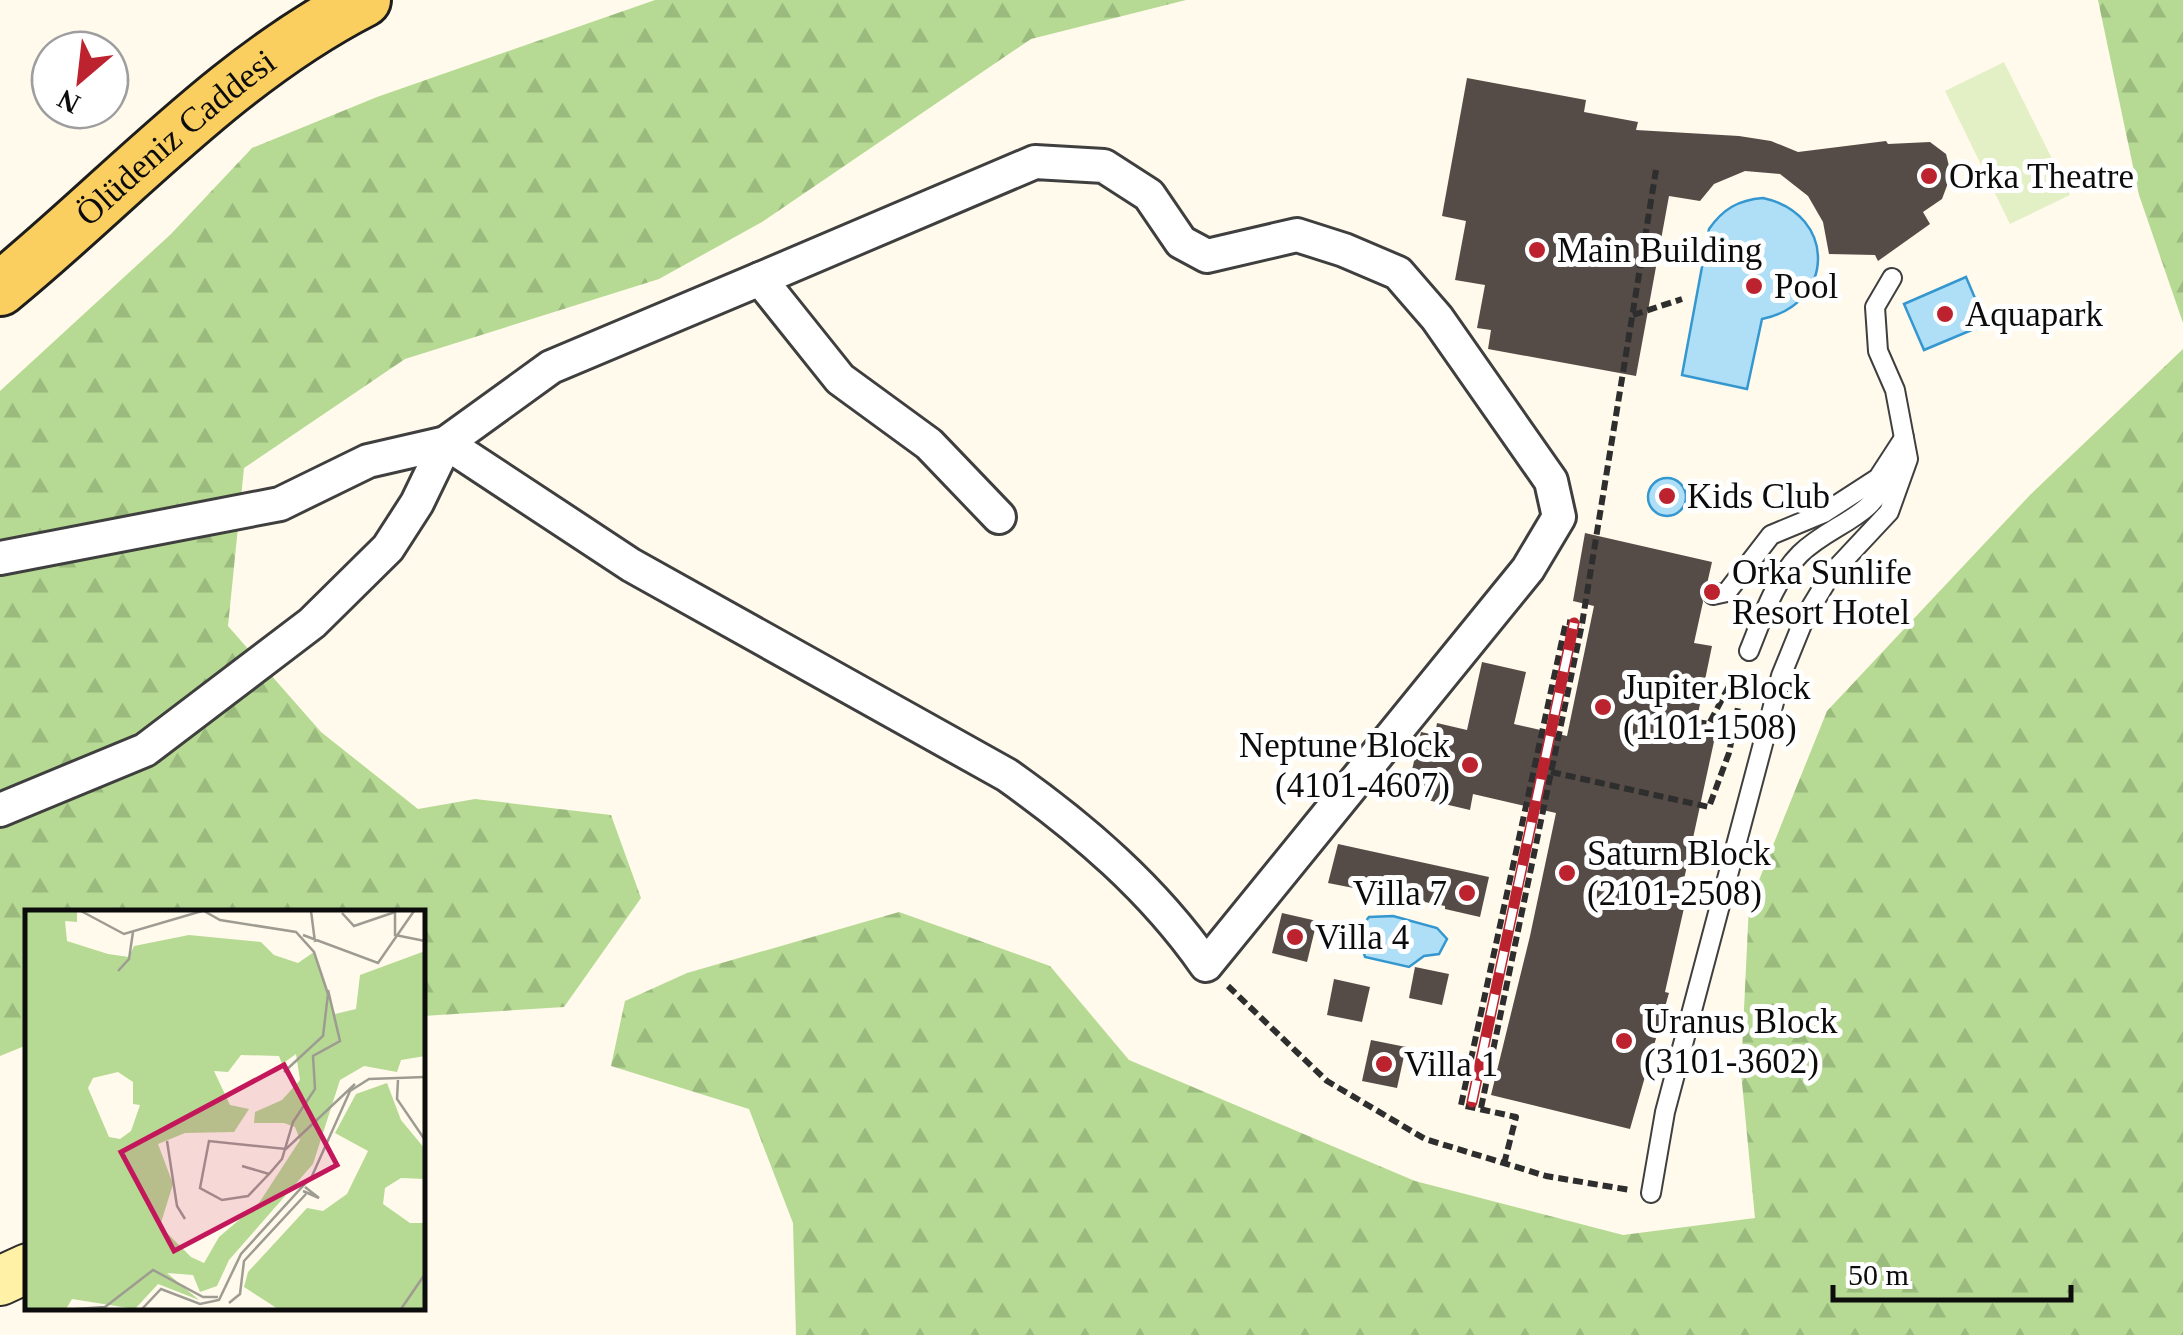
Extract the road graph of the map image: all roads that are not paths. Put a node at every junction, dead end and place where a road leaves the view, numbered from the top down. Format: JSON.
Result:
{"nodes":[{"id":1,"x":364,"y":0,"type":"edge"},
{"id":2,"x":1892,"y":278,"type":"dead end"},
{"id":3,"x":760,"y":279,"type":"junction"},
{"id":4,"x":0,"y":288,"type":"edge"},
{"id":5,"x":1904,"y":438,"type":"junction"},
{"id":6,"x":446,"y":444,"type":"junction"},
{"id":7,"x":998,"y":517,"type":"dead end"},
{"id":8,"x":0,"y":558,"type":"edge"},
{"id":9,"x":1713,"y":595,"type":"dead end"},
{"id":10,"x":1749,"y":651,"type":"road end"},
{"id":11,"x":0,"y":810,"type":"edge"},
{"id":12,"x":1651,"y":1193,"type":"road end"},
{"id":13,"x":25,"y":1269,"type":"edge"},
{"id":14,"x":0,"y":1280,"type":"edge"}],
"edges":[{"from":1,"to":4,"type":"main road","name":"Ölüdeniz Caddesi"},
{"from":2,"to":5,"type":"lane"},
{"from":3,"to":6,"type":"street"},
{"from":3,"to":6,"type":"street"},
{"from":3,"to":7,"type":"street"},
{"from":5,"to":9,"type":"lane"},
{"from":5,"to":10,"type":"lane"},
{"from":5,"to":12,"type":"lane"},
{"from":6,"to":8,"type":"street"},
{"from":6,"to":11,"type":"street"},
{"from":13,"to":14,"type":"street"}]}
